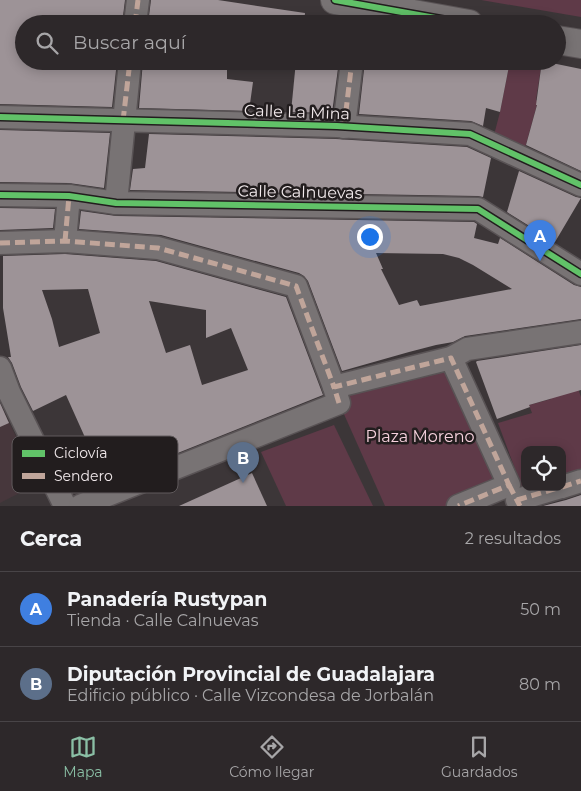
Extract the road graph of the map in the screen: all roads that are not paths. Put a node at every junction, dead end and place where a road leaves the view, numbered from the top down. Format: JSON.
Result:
{"nodes":[{"id":1,"x":138,"y":0,"type":"edge"},
{"id":2,"x":335,"y":0,"type":"edge"},
{"id":3,"x":136,"y":15,"type":"edge"},
{"id":4,"x":419,"y":15,"type":"edge"},
{"id":5,"x":566,"y":42,"type":"edge"},
{"id":6,"x":581,"y":44,"type":"edge"},
{"id":7,"x":129,"y":70,"type":"edge"},
{"id":8,"x":351,"y":70,"type":"edge"},
{"id":9,"x":0,"y":118,"type":"edge"},
{"id":10,"x":123,"y":121,"type":"junction"},
{"id":11,"x":344,"y":127,"type":"junction"},
{"id":12,"x":581,"y":185,"type":"edge"},
{"id":13,"x":0,"y":195,"type":"edge"},
{"id":14,"x":69,"y":196,"type":"junction"},
{"id":15,"x":116,"y":203,"type":"junction"},
{"id":16,"x":66,"y":242,"type":"junction"},
{"id":17,"x":0,"y":243,"type":"edge"},
{"id":18,"x":581,"y":274,"type":"edge"},
{"id":19,"x":581,"y":332,"type":"edge"},
{"id":20,"x":451,"y":358,"type":"junction"},
{"id":21,"x":0,"y":368,"type":"edge"},
{"id":22,"x":336,"y":395,"type":"junction"},
{"id":23,"x":31,"y":436,"type":"edge"},
{"id":24,"x":178,"y":464,"type":"edge"},
{"id":25,"x":581,"y":481,"type":"edge"},
{"id":26,"x":566,"y":486,"type":"edge"},
{"id":27,"x":544,"y":491,"type":"edge"},
{"id":28,"x":60,"y":493,"type":"edge"},
{"id":29,"x":110,"y":493,"type":"edge"},
{"id":30,"x":516,"y":497,"type":"edge"},
{"id":31,"x":66,"y":506,"type":"edge"},
{"id":32,"x":80,"y":506,"type":"edge"},
{"id":33,"x":458,"y":506,"type":"edge"}],
"edges":[{"from":1,"to":3,"type":"street"},
{"from":2,"to":4,"type":"street"},
{"from":5,"to":6,"type":"street"},
{"from":7,"to":10,"type":"street"},
{"from":8,"to":11,"type":"street"},
{"from":9,"to":10,"type":"street","name":"Calle La Mina"},
{"from":10,"to":11,"type":"street","name":"Calle La Mina"},
{"from":10,"to":15,"type":"street"},
{"from":11,"to":12,"type":"street","name":"Calle La Mina"},
{"from":13,"to":14,"type":"street","name":"Calle Calnuevas"},
{"from":14,"to":15,"type":"street","name":"Calle Calnuevas"},
{"from":14,"to":16,"type":"street"},
{"from":15,"to":18,"type":"street","name":"Calle Calnuevas"},
{"from":16,"to":17,"type":"street"},
{"from":16,"to":22,"type":"street"},
{"from":19,"to":20,"type":"street"},
{"from":20,"to":22,"type":"street"},
{"from":20,"to":30,"type":"street"},
{"from":21,"to":23,"type":"street"},
{"from":22,"to":24,"type":"street"},
{"from":25,"to":26,"type":"street"},
{"from":27,"to":30,"type":"street"},
{"from":28,"to":31,"type":"street"},
{"from":29,"to":32,"type":"street"},
{"from":30,"to":33,"type":"street"}]}
